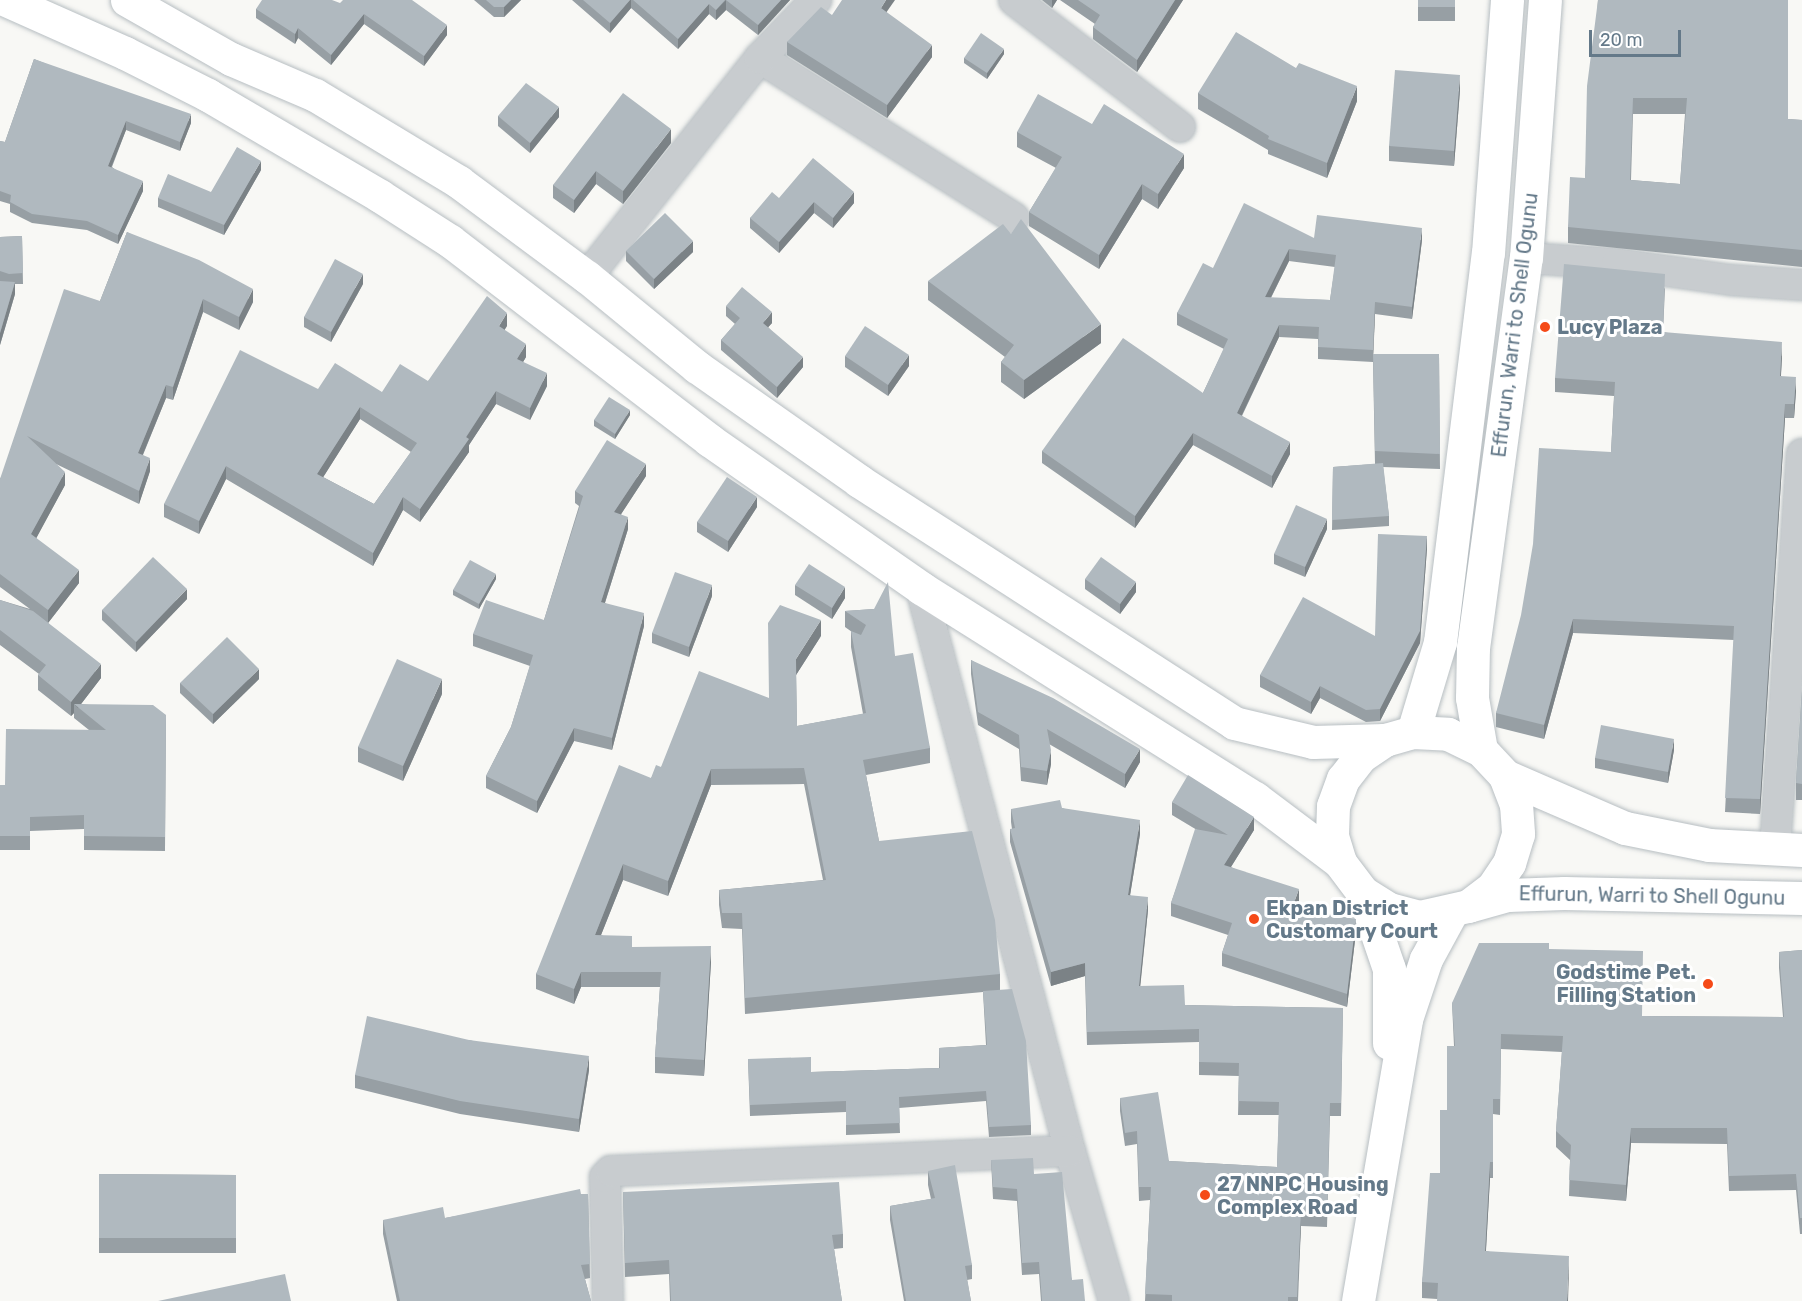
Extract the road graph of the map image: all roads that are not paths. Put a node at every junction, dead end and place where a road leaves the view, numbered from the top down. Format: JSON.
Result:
{"nodes":[{"id":1,"x":6,"y":0,"type":"edge"},
{"id":2,"x":127,"y":0,"type":"edge"},
{"id":3,"x":816,"y":0,"type":"edge"},
{"id":4,"x":1014,"y":0,"type":"edge"},
{"id":5,"x":1507,"y":0,"type":"edge"},
{"id":6,"x":1545,"y":0,"type":"edge"},
{"id":7,"x":760,"y":58,"type":"junction"},
{"id":8,"x":1180,"y":127,"type":"dead end"},
{"id":9,"x":1014,"y":218,"type":"dead end"},
{"id":10,"x":1526,"y":258,"type":"junction"},
{"id":11,"x":587,"y":278,"type":"junction"},
{"id":12,"x":1802,"y":285,"type":"edge"},
{"id":13,"x":1802,"y":454,"type":"edge"},
{"id":14,"x":921,"y":588,"type":"junction"},
{"id":15,"x":1399,"y":736,"type":"junction"},
{"id":16,"x":1481,"y":750,"type":"junction"},
{"id":17,"x":1505,"y":776,"type":"junction"},
{"id":18,"x":1789,"y":850,"type":"edge"},
{"id":19,"x":1340,"y":862,"type":"junction"},
{"id":20,"x":1363,"y":893,"type":"junction"},
{"id":21,"x":1802,"y":898,"type":"edge"},
{"id":22,"x":1459,"y":910,"type":"junction"},
{"id":23,"x":1392,"y":1084,"type":"junction"},
{"id":24,"x":1070,"y":1151,"type":"junction"},
{"id":25,"x":608,"y":1301,"type":"edge"},
{"id":26,"x":1114,"y":1301,"type":"edge"},
{"id":27,"x":1358,"y":1301,"type":"edge"}],
"edges":[{"from":1,"to":14,"type":"main road"},
{"from":2,"to":11,"type":"main road"},
{"from":3,"to":7,"type":"street"},
{"from":4,"to":8,"type":"street"},
{"from":5,"to":15,"type":"main road","name":"Effurun, Warri to Shell Ogunu"},
{"from":6,"to":10,"type":"main road","name":"Effurun, Warri to Shell Ogunu"},
{"from":7,"to":9,"type":"street"},
{"from":7,"to":11,"type":"street"},
{"from":10,"to":12,"type":"street"},
{"from":10,"to":16,"type":"main road","name":"Effurun, Warri to Shell Ogunu"},
{"from":11,"to":15,"type":"main road"},
{"from":13,"to":18,"type":"street"},
{"from":14,"to":19,"type":"main road"},
{"from":14,"to":24,"type":"street"},
{"from":15,"to":16,"type":"main road"},
{"from":15,"to":19,"type":"main road"},
{"from":16,"to":17,"type":"main road"},
{"from":17,"to":18,"type":"main road"},
{"from":17,"to":22,"type":"main road"},
{"from":19,"to":20,"type":"main road"},
{"from":20,"to":22,"type":"main road"},
{"from":20,"to":23,"type":"main road"},
{"from":21,"to":22,"type":"main road","name":"Effurun, Warri to Shell Ogunu"},
{"from":22,"to":23,"type":"main road"},
{"from":23,"to":27,"type":"main road"},
{"from":24,"to":25,"type":"street"},
{"from":24,"to":26,"type":"street"}]}
